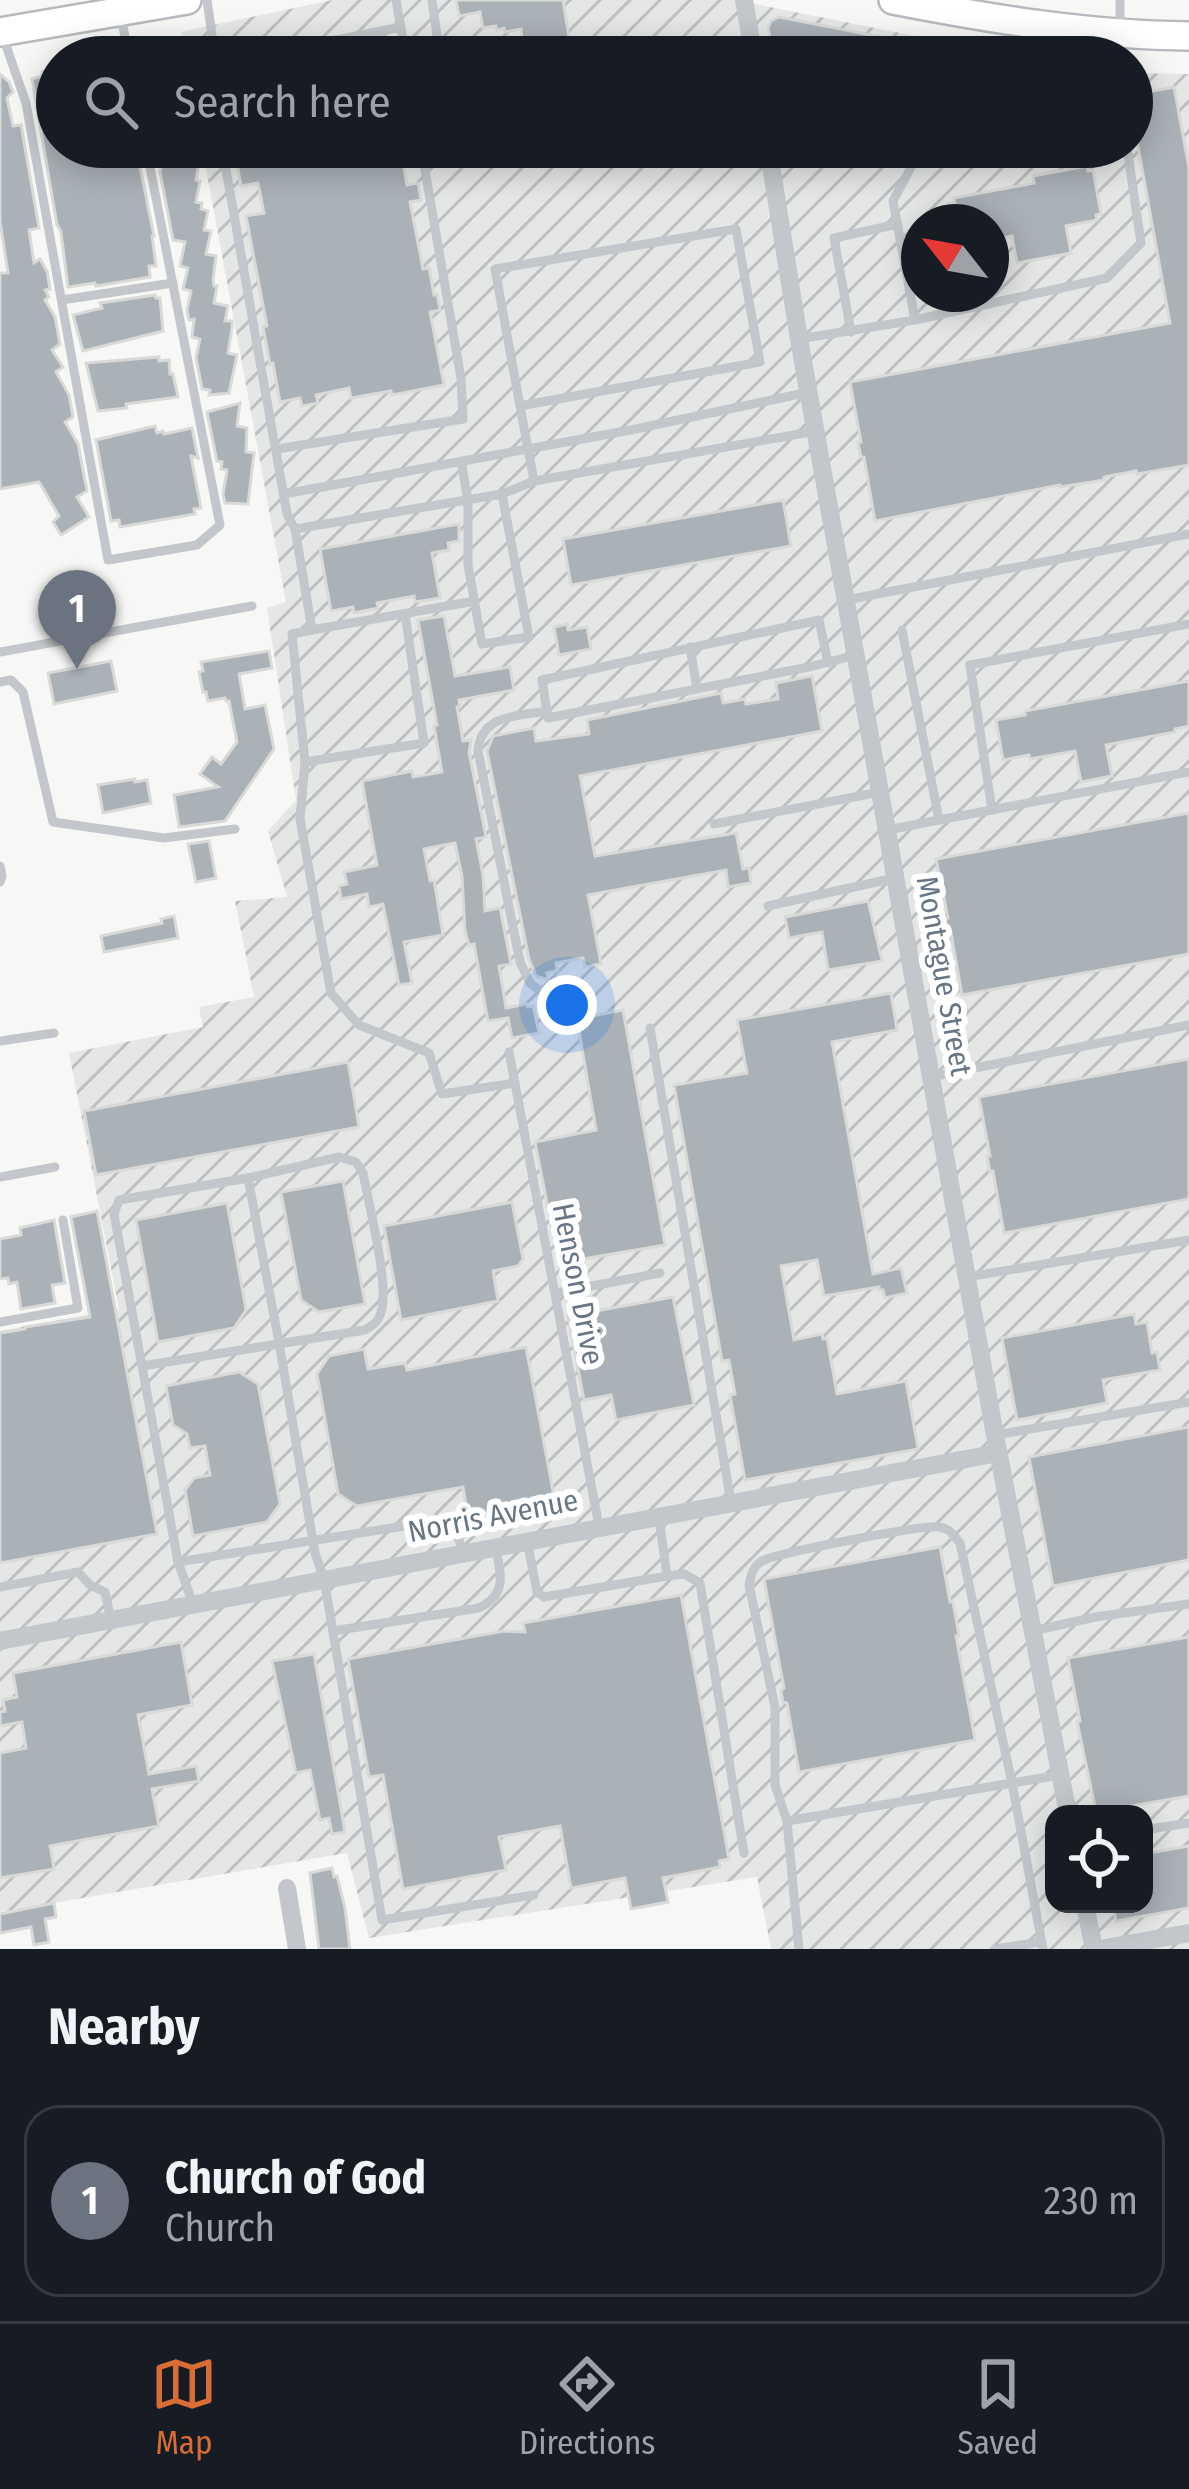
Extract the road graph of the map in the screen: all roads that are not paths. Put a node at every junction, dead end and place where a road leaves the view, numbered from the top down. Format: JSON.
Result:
{"nodes":[{"id":1,"x":187,"y":0,"type":"edge"},
{"id":2,"x":207,"y":0,"type":"edge"},
{"id":3,"x":396,"y":0,"type":"edge"},
{"id":4,"x":432,"y":0,"type":"edge"},
{"id":5,"x":744,"y":0,"type":"edge"},
{"id":6,"x":892,"y":0,"type":"edge"},
{"id":7,"x":1120,"y":0,"type":"edge"},
{"id":8,"x":976,"y":8,"type":"edge"},
{"id":9,"x":120,"y":11,"type":"junction"},
{"id":10,"x":401,"y":27,"type":"junction"},
{"id":11,"x":1,"y":32,"type":"edge"},
{"id":12,"x":1120,"y":34,"type":"junction"},
{"id":13,"x":125,"y":36,"type":"edge"},
{"id":14,"x":212,"y":36,"type":"edge"},
{"id":15,"x":356,"y":36,"type":"edge"},
{"id":16,"x":402,"y":36,"type":"edge"},
{"id":17,"x":437,"y":36,"type":"edge"},
{"id":18,"x":750,"y":36,"type":"edge"},
{"id":19,"x":1143,"y":36,"type":"edge"},
{"id":20,"x":1153,"y":37,"type":"edge"},
{"id":21,"x":1188,"y":40,"type":"edge"},
{"id":22,"x":36,"y":159,"type":"edge"},
{"id":23,"x":38,"y":168,"type":"edge"},
{"id":24,"x":150,"y":168,"type":"edge"},
{"id":25,"x":226,"y":168,"type":"edge"},
{"id":26,"x":426,"y":168,"type":"edge"},
{"id":27,"x":771,"y":168,"type":"edge"},
{"id":28,"x":911,"y":168,"type":"edge"},
{"id":29,"x":1130,"y":168,"type":"edge"},
{"id":30,"x":898,"y":224,"type":"junction"},
{"id":31,"x":173,"y":283,"type":"junction"},
{"id":32,"x":62,"y":301,"type":"junction"},
{"id":33,"x":916,"y":320,"type":"junction"},
{"id":34,"x":851,"y":332,"type":"junction"},
{"id":35,"x":799,"y":339,"type":"junction"},
{"id":36,"x":809,"y":392,"type":"junction"},
{"id":37,"x":520,"y":406,"type":"junction"},
{"id":38,"x":816,"y":431,"type":"junction"},
{"id":39,"x":528,"y":448,"type":"junction"},
{"id":40,"x":277,"y":449,"type":"junction"},
{"id":41,"x":461,"y":461,"type":"junction"},
{"id":42,"x":534,"y":481,"type":"junction"},
{"id":43,"x":284,"y":494,"type":"junction"},
{"id":44,"x":502,"y":494,"type":"junction"},
{"id":45,"x":468,"y":500,"type":"junction"},
{"id":46,"x":295,"y":529,"type":"junction"},
{"id":47,"x":1189,"y":534,"type":"edge"},
{"id":48,"x":846,"y":600,"type":"junction"},
{"id":49,"x":475,"y":601,"type":"junction"},
{"id":50,"x":252,"y":606,"type":"dead end"},
{"id":51,"x":405,"y":614,"type":"junction"},
{"id":52,"x":1189,"y":624,"type":"edge"},
{"id":53,"x":312,"y":630,"type":"junction"},
{"id":54,"x":902,"y":630,"type":"dead end"},
{"id":55,"x":690,"y":647,"type":"junction"},
{"id":56,"x":0,"y":652,"type":"edge"},
{"id":57,"x":856,"y":655,"type":"junction"},
{"id":58,"x":828,"y":663,"type":"junction"},
{"id":59,"x":0,"y":682,"type":"edge"},
{"id":60,"x":697,"y":689,"type":"junction"},
{"id":61,"x":547,"y":711,"type":"junction"},
{"id":62,"x":305,"y":762,"type":"junction"},
{"id":63,"x":1189,"y":772,"type":"edge"},
{"id":64,"x":880,"y":792,"type":"junction"},
{"id":65,"x":992,"y":810,"type":"junction"},
{"id":66,"x":939,"y":820,"type":"junction"},
{"id":67,"x":714,"y":824,"type":"dead end"},
{"id":68,"x":236,"y":829,"type":"dead end"},
{"id":69,"x":887,"y":830,"type":"junction"},
{"id":70,"x":0,"y":866,"type":"edge"},
{"id":71,"x":896,"y":878,"type":"junction"},
{"id":72,"x":0,"y":882,"type":"edge"},
{"id":73,"x":768,"y":906,"type":"dead end"},
{"id":74,"x":543,"y":993,"type":"dead end"},
{"id":75,"x":1189,"y":1025,"type":"edge"},
{"id":76,"x":650,"y":1028,"type":"dead end"},
{"id":77,"x":55,"y":1033,"type":"dead end"},
{"id":78,"x":0,"y":1041,"type":"edge"},
{"id":79,"x":509,"y":1052,"type":"dead end"},
{"id":80,"x":931,"y":1077,"type":"junction"},
{"id":81,"x":515,"y":1083,"type":"junction"},
{"id":82,"x":56,"y":1167,"type":"dead end"},
{"id":83,"x":0,"y":1177,"type":"edge"},
{"id":84,"x":248,"y":1178,"type":"junction"},
{"id":85,"x":63,"y":1220,"type":"dead end"},
{"id":86,"x":1189,"y":1240,"type":"edge"},
{"id":87,"x":660,"y":1274,"type":"dead end"},
{"id":88,"x":967,"y":1277,"type":"junction"},
{"id":89,"x":555,"y":1293,"type":"junction"},
{"id":90,"x":0,"y":1322,"type":"edge"},
{"id":91,"x":279,"y":1343,"type":"junction"},
{"id":92,"x":142,"y":1366,"type":"junction"},
{"id":93,"x":1189,"y":1402,"type":"edge"},
{"id":94,"x":997,"y":1444,"type":"junction"},
{"id":95,"x":731,"y":1502,"type":"junction"},
{"id":96,"x":658,"y":1515,"type":"junction"},
{"id":97,"x":599,"y":1526,"type":"junction"},
{"id":98,"x":313,"y":1540,"type":"junction"},
{"id":99,"x":527,"y":1540,"type":"junction"},
{"id":100,"x":495,"y":1546,"type":"junction"},
{"id":101,"x":463,"y":1552,"type":"junction"},
{"id":102,"x":178,"y":1562,"type":"junction"},
{"id":103,"x":667,"y":1576,"type":"junction"},
{"id":104,"x":324,"y":1579,"type":"junction"},
{"id":105,"x":0,"y":1587,"type":"edge"},
{"id":106,"x":193,"y":1604,"type":"junction"},
{"id":107,"x":1189,"y":1604,"type":"edge"},
{"id":108,"x":111,"y":1620,"type":"junction"},
{"id":109,"x":333,"y":1631,"type":"junction"},
{"id":110,"x":1033,"y":1631,"type":"junction"},
{"id":111,"x":0,"y":1641,"type":"edge"},
{"id":112,"x":1060,"y":1775,"type":"junction"},
{"id":113,"x":1012,"y":1783,"type":"junction"},
{"id":114,"x":1066,"y":1805,"type":"edge"},
{"id":115,"x":787,"y":1821,"type":"junction"},
{"id":116,"x":1189,"y":1822,"type":"edge"},
{"id":117,"x":1153,"y":1828,"type":"edge"},
{"id":118,"x":744,"y":1853,"type":"dead end"},
{"id":119,"x":287,"y":1888,"type":"dead end"},
{"id":120,"x":534,"y":1895,"type":"dead end"},
{"id":121,"x":1087,"y":1913,"type":"edge"},
{"id":122,"x":1189,"y":1933,"type":"edge"},
{"id":123,"x":1042,"y":1946,"type":"edge"},
{"id":124,"x":297,"y":1949,"type":"edge"},
{"id":125,"x":799,"y":1949,"type":"edge"},
{"id":126,"x":994,"y":1949,"type":"edge"},
{"id":127,"x":1097,"y":1949,"type":"edge"}],
"edges":[{"from":1,"to":9,"type":"main road"},
{"from":2,"to":14,"type":"lane"},
{"from":3,"to":10,"type":"lane"},
{"from":4,"to":17,"type":"lane"},
{"from":5,"to":18,"type":"street"},
{"from":6,"to":8,"type":"main road"},
{"from":7,"to":12,"type":"lane"},
{"from":8,"to":12,"type":"main road"},
{"from":9,"to":11,"type":"main road"},
{"from":9,"to":13,"type":"lane"},
{"from":10,"to":15,"type":"lane"},
{"from":10,"to":16,"type":"lane"},
{"from":11,"to":22,"type":"lane"},
{"from":12,"to":19,"type":"main road"},
{"from":20,"to":21,"type":"main road"},
{"from":23,"to":32,"type":"lane"},
{"from":24,"to":31,"type":"lane"},
{"from":25,"to":40,"type":"lane"},
{"from":26,"to":40,"type":"lane"},
{"from":27,"to":35,"type":"street","name":"Montague Street"},
{"from":28,"to":30,"type":"lane"},
{"from":29,"to":33,"type":"lane"},
{"from":30,"to":33,"type":"lane"},
{"from":30,"to":34,"type":"lane"},
{"from":31,"to":32,"type":"lane"},
{"from":31,"to":32,"type":"lane"},
{"from":33,"to":34,"type":"lane"},
{"from":34,"to":35,"type":"lane"},
{"from":35,"to":36,"type":"street","name":"Montague Street"},
{"from":36,"to":38,"type":"street","name":"Montague Street"},
{"from":36,"to":39,"type":"lane"},
{"from":37,"to":37,"type":"lane"},
{"from":37,"to":39,"type":"lane"},
{"from":38,"to":42,"type":"lane"},
{"from":38,"to":48,"type":"street","name":"Montague Street"},
{"from":39,"to":41,"type":"lane"},
{"from":39,"to":42,"type":"lane"},
{"from":40,"to":43,"type":"lane"},
{"from":41,"to":43,"type":"lane"},
{"from":41,"to":45,"type":"lane"},
{"from":42,"to":44,"type":"lane"},
{"from":43,"to":46,"type":"lane"},
{"from":44,"to":45,"type":"lane"},
{"from":44,"to":49,"type":"lane"},
{"from":45,"to":46,"type":"lane"},
{"from":45,"to":49,"type":"lane"},
{"from":46,"to":53,"type":"lane"},
{"from":47,"to":48,"type":"lane"},
{"from":48,"to":57,"type":"street","name":"Montague Street"},
{"from":49,"to":51,"type":"lane"},
{"from":50,"to":56,"type":"lane"},
{"from":51,"to":53,"type":"lane"},
{"from":51,"to":62,"type":"lane"},
{"from":52,"to":65,"type":"lane"},
{"from":53,"to":62,"type":"lane"},
{"from":54,"to":66,"type":"lane"},
{"from":55,"to":58,"type":"lane"},
{"from":55,"to":60,"type":"lane"},
{"from":55,"to":61,"type":"lane"},
{"from":57,"to":58,"type":"lane"},
{"from":57,"to":64,"type":"street","name":"Montague Street"},
{"from":58,"to":60,"type":"lane"},
{"from":59,"to":68,"type":"lane"},
{"from":60,"to":61,"type":"lane"},
{"from":61,"to":74,"type":"lane"},
{"from":62,"to":81,"type":"lane"},
{"from":63,"to":65,"type":"lane"},
{"from":64,"to":67,"type":"lane"},
{"from":64,"to":69,"type":"street","name":"Montague Street"},
{"from":65,"to":66,"type":"lane"},
{"from":66,"to":69,"type":"lane"},
{"from":69,"to":71,"type":"street","name":"Montague Street"},
{"from":70,"to":72,"type":"lane"},
{"from":71,"to":73,"type":"lane"},
{"from":71,"to":80,"type":"street","name":"Montague Street"},
{"from":75,"to":80,"type":"lane"},
{"from":76,"to":95,"type":"lane"},
{"from":77,"to":78,"type":"lane"},
{"from":79,"to":81,"type":"lane","name":"Henson Drive"},
{"from":80,"to":88,"type":"street","name":"Montague Street"},
{"from":81,"to":89,"type":"lane","name":"Henson Drive"},
{"from":82,"to":83,"type":"lane"},
{"from":84,"to":91,"type":"lane"},
{"from":84,"to":91,"type":"lane"},
{"from":84,"to":92,"type":"lane"},
{"from":85,"to":90,"type":"lane"},
{"from":86,"to":88,"type":"lane"},
{"from":87,"to":89,"type":"lane"},
{"from":88,"to":94,"type":"street","name":"Montague Street"},
{"from":89,"to":97,"type":"lane","name":"Henson Drive"},
{"from":91,"to":92,"type":"lane"},
{"from":91,"to":98,"type":"lane"},
{"from":92,"to":102,"type":"lane"},
{"from":93,"to":94,"type":"lane"},
{"from":94,"to":95,"type":"street","name":"Norris Avenue"},
{"from":94,"to":110,"type":"street","name":"Montague Street"},
{"from":95,"to":96,"type":"street","name":"Norris Avenue"},
{"from":96,"to":97,"type":"street","name":"Norris Avenue"},
{"from":96,"to":103,"type":"lane"},
{"from":97,"to":99,"type":"street","name":"Norris Avenue"},
{"from":98,"to":101,"type":"lane"},
{"from":98,"to":102,"type":"lane"},
{"from":98,"to":104,"type":"lane"},
{"from":99,"to":100,"type":"street","name":"Norris Avenue"},
{"from":99,"to":103,"type":"lane"},
{"from":100,"to":101,"type":"street","name":"Norris Avenue"},
{"from":100,"to":109,"type":"lane"},
{"from":101,"to":104,"type":"street","name":"Norris Avenue"},
{"from":102,"to":106,"type":"lane"},
{"from":103,"to":118,"type":"lane"},
{"from":104,"to":106,"type":"street","name":"Norris Avenue"},
{"from":104,"to":109,"type":"lane"},
{"from":105,"to":108,"type":"lane"},
{"from":106,"to":108,"type":"street","name":"Norris Avenue"},
{"from":107,"to":110,"type":"lane"},
{"from":108,"to":111,"type":"street","name":"Norris Avenue"},
{"from":109,"to":120,"type":"lane"},
{"from":110,"to":112,"type":"street","name":"Montague Street"},
{"from":112,"to":113,"type":"lane"},
{"from":112,"to":114,"type":"street","name":"Montague Street"},
{"from":113,"to":115,"type":"lane"},
{"from":113,"to":115,"type":"lane"},
{"from":113,"to":123,"type":"lane"},
{"from":115,"to":125,"type":"lane"},
{"from":116,"to":117,"type":"lane"},
{"from":119,"to":124,"type":"street"},
{"from":121,"to":127,"type":"street"},
{"from":122,"to":127,"type":"street"},
{"from":123,"to":126,"type":"lane"}]}
